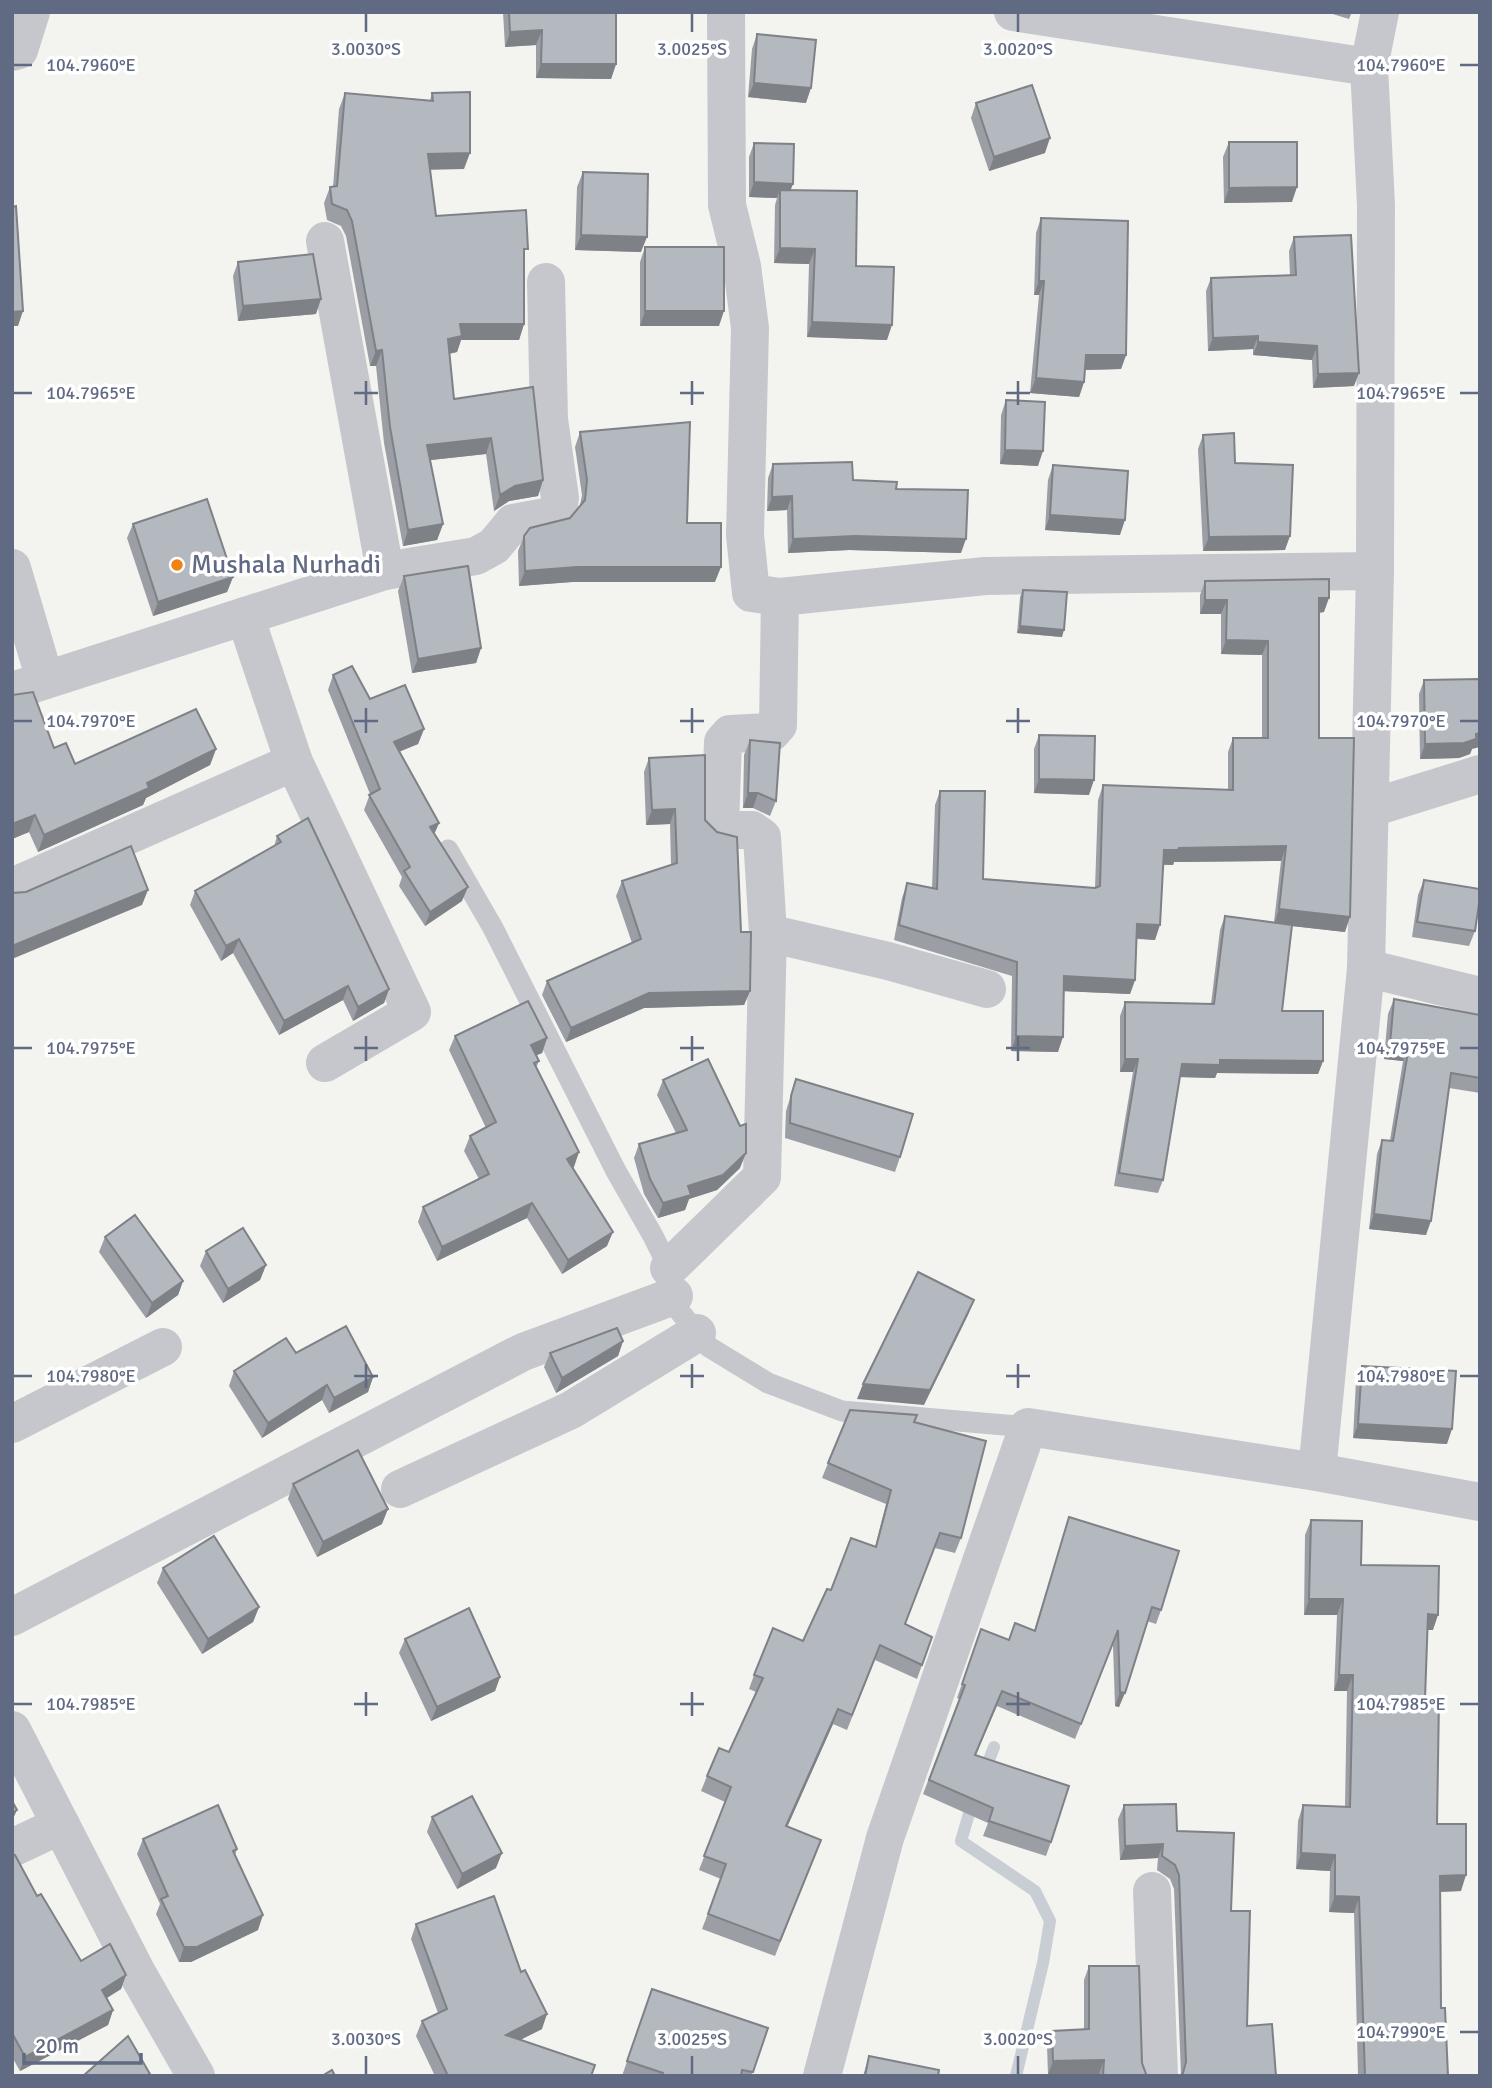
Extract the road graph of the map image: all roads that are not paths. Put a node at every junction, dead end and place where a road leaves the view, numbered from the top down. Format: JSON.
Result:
{"nodes":[{"id":1,"x":31,"y":12,"type":"edge"},
{"id":2,"x":726,"y":12,"type":"edge"},
{"id":3,"x":1013,"y":12,"type":"edge"},
{"id":4,"x":1380,"y":12,"type":"edge"},
{"id":5,"x":12,"y":52,"type":"edge"},
{"id":6,"x":1369,"y":66,"type":"junction"},
{"id":7,"x":325,"y":241,"type":"dead end"},
{"id":8,"x":546,"y":282,"type":"dead end"},
{"id":9,"x":12,"y":568,"type":"edge"},
{"id":10,"x":1375,"y":570,"type":"junction"},
{"id":11,"x":385,"y":571,"type":"junction"},
{"id":12,"x":780,"y":597,"type":"junction"},
{"id":13,"x":245,"y":616,"type":"junction"},
{"id":14,"x":29,"y":685,"type":"edge"},
{"id":15,"x":294,"y":762,"type":"junction"},
{"id":16,"x":1480,"y":774,"type":"edge"},
{"id":17,"x":1371,"y":808,"type":"junction"},
{"id":18,"x":447,"y":850,"type":"edge"},
{"id":19,"x":12,"y":887,"type":"edge"},
{"id":20,"x":768,"y":933,"type":"junction"},
{"id":21,"x":1366,"y":968,"type":"junction"},
{"id":22,"x":987,"y":989,"type":"dead end"},
{"id":23,"x":1480,"y":996,"type":"edge"},
{"id":24,"x":325,"y":1063,"type":"dead end"},
{"id":25,"x":671,"y":1282,"type":"junction"},
{"id":26,"x":697,"y":1333,"type":"junction"},
{"id":27,"x":163,"y":1347,"type":"dead end"},
{"id":28,"x":12,"y":1424,"type":"edge"},
{"id":29,"x":1028,"y":1427,"type":"junction"},
{"id":30,"x":1317,"y":1472,"type":"junction"},
{"id":31,"x":400,"y":1489,"type":"dead end"},
{"id":32,"x":1480,"y":1502,"type":"edge"},
{"id":33,"x":12,"y":1617,"type":"edge"},
{"id":34,"x":12,"y":1730,"type":"edge"},
{"id":35,"x":61,"y":1825,"type":"junction"},
{"id":36,"x":12,"y":1848,"type":"edge"},
{"id":37,"x":1152,"y":1891,"type":"dead end"},
{"id":38,"x":196,"y":2076,"type":"edge"},
{"id":39,"x":822,"y":2076,"type":"edge"},
{"id":40,"x":1159,"y":2076,"type":"edge"}],
"edges":[{"from":1,"to":5,"type":"street"},
{"from":2,"to":12,"type":"street"},
{"from":3,"to":6,"type":"street"},
{"from":4,"to":6,"type":"street"},
{"from":6,"to":10,"type":"street"},
{"from":7,"to":11,"type":"street"},
{"from":8,"to":11,"type":"street"},
{"from":9,"to":14,"type":"street"},
{"from":10,"to":12,"type":"street"},
{"from":10,"to":17,"type":"street"},
{"from":11,"to":13,"type":"street"},
{"from":12,"to":20,"type":"street"},
{"from":13,"to":14,"type":"street"},
{"from":13,"to":15,"type":"street"},
{"from":15,"to":19,"type":"street"},
{"from":15,"to":24,"type":"street"},
{"from":16,"to":17,"type":"street"},
{"from":17,"to":21,"type":"street"},
{"from":18,"to":25,"type":"lane"},
{"from":20,"to":22,"type":"street"},
{"from":20,"to":25,"type":"street"},
{"from":21,"to":23,"type":"street"},
{"from":21,"to":30,"type":"street"},
{"from":25,"to":26,"type":"lane"},
{"from":25,"to":33,"type":"street"},
{"from":26,"to":29,"type":"lane"},
{"from":26,"to":31,"type":"street"},
{"from":27,"to":28,"type":"street"},
{"from":29,"to":30,"type":"street"},
{"from":29,"to":39,"type":"street"},
{"from":30,"to":32,"type":"street"},
{"from":34,"to":35,"type":"street"},
{"from":35,"to":36,"type":"street"},
{"from":35,"to":38,"type":"street"},
{"from":37,"to":40,"type":"street"}]}
